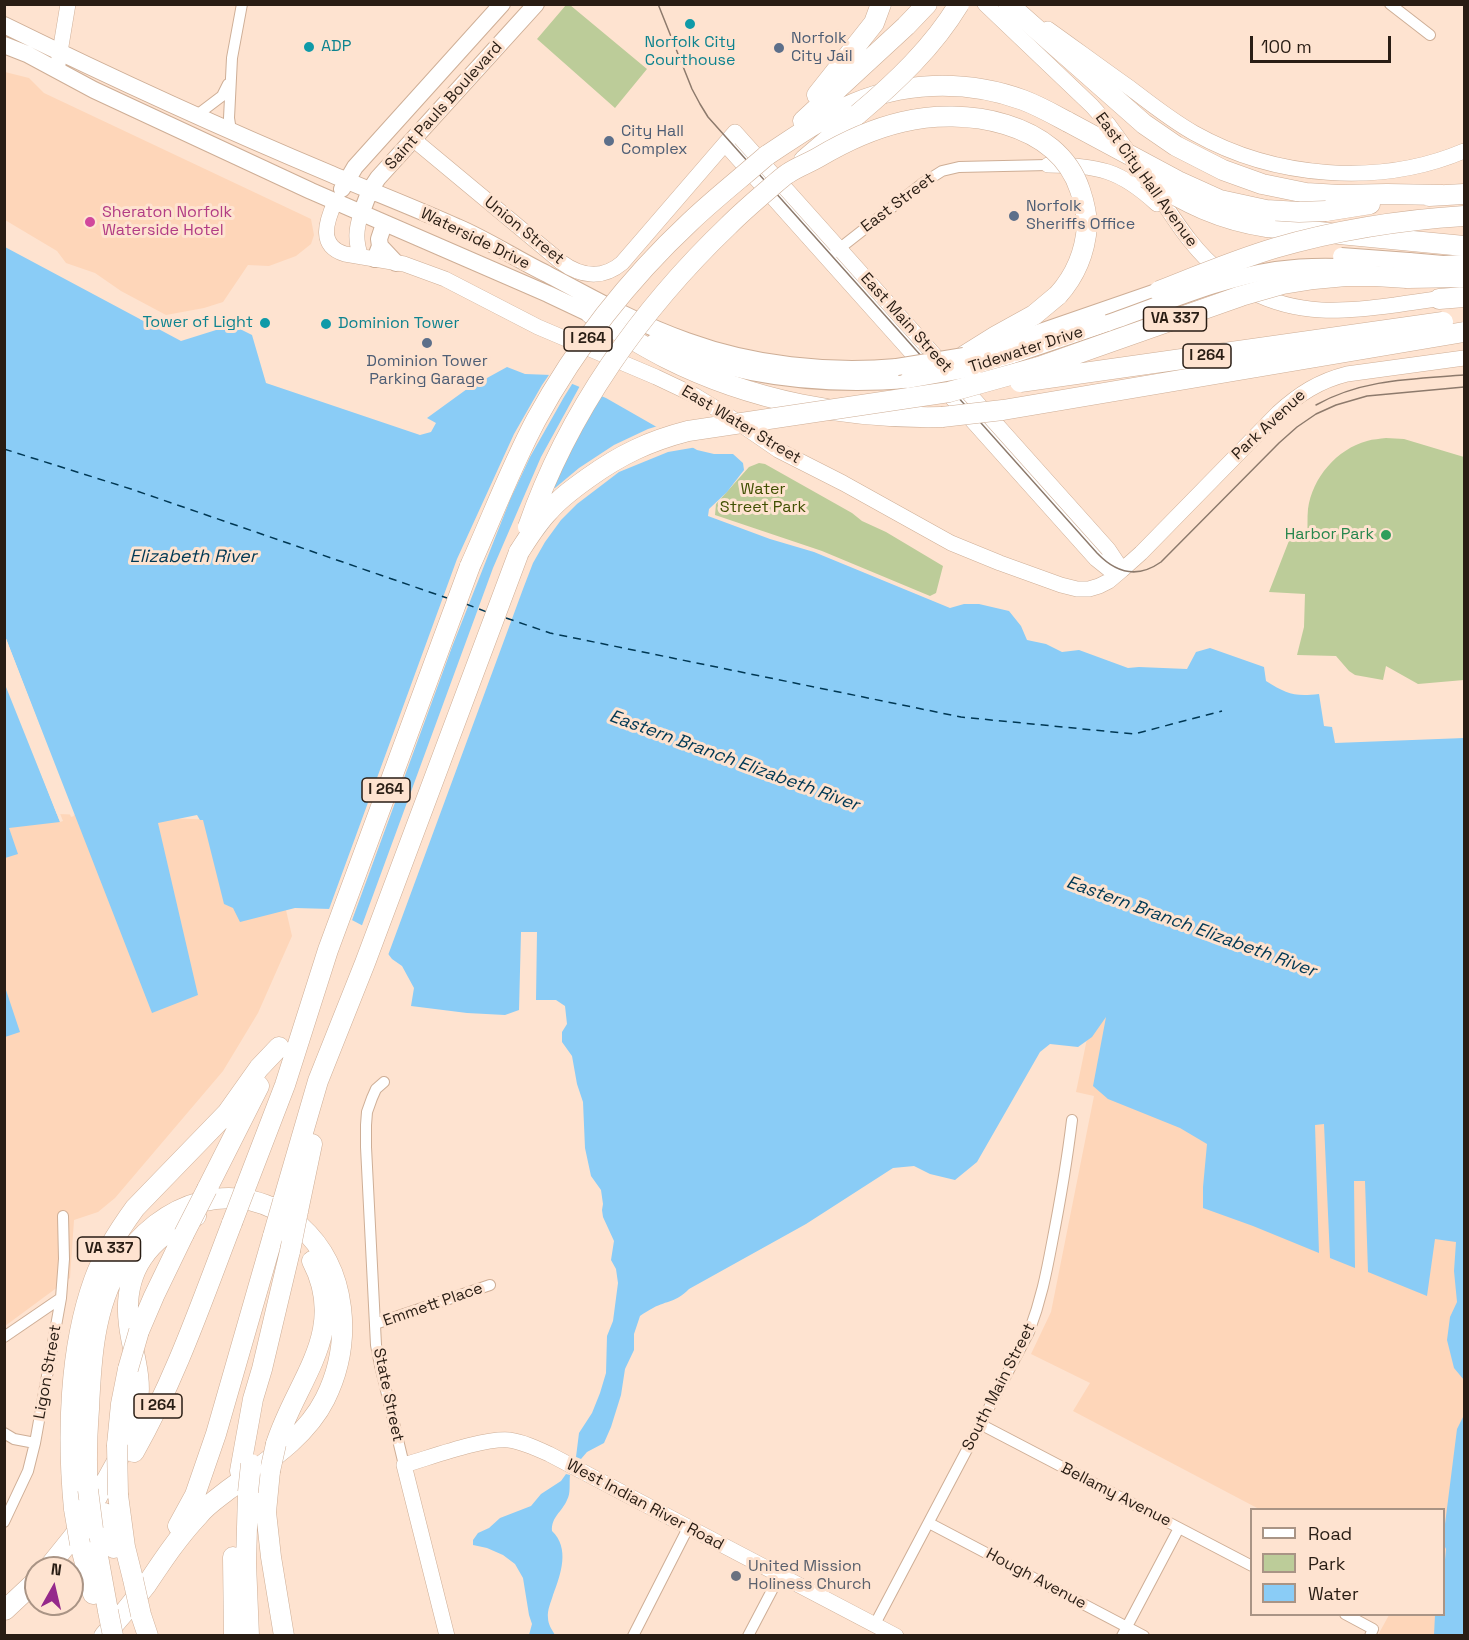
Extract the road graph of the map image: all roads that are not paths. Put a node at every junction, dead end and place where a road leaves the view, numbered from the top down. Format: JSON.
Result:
{"nodes":[{"id":1,"x":68,"y":4,"type":"edge"},
{"id":2,"x":242,"y":4,"type":"edge"},
{"id":3,"x":502,"y":4,"type":"edge"},
{"id":4,"x":536,"y":4,"type":"edge"},
{"id":5,"x":881,"y":4,"type":"edge"},
{"id":6,"x":927,"y":4,"type":"edge"},
{"id":7,"x":958,"y":4,"type":"edge"},
{"id":8,"x":985,"y":4,"type":"edge"},
{"id":9,"x":1008,"y":4,"type":"edge"},
{"id":10,"x":1014,"y":4,"type":"edge"},
{"id":11,"x":1390,"y":4,"type":"edge"},
{"id":12,"x":4,"y":25,"type":"edge"},
{"id":13,"x":1430,"y":34,"type":"dead end"},
{"id":14,"x":4,"y":45,"type":"edge"},
{"id":15,"x":60,"y":52,"type":"junction"},
{"id":16,"x":454,"y":58,"type":"junction"},
{"id":17,"x":477,"y":69,"type":"junction"},
{"id":18,"x":57,"y":70,"type":"junction"},
{"id":19,"x":230,"y":78,"type":"junction"},
{"id":20,"x":426,"y":88,"type":"junction"},
{"id":21,"x":197,"y":115,"type":"junction"},
{"id":22,"x":1068,"y":122,"type":"junction"},
{"id":23,"x":231,"y":130,"type":"junction"},
{"id":24,"x":735,"y":132,"type":"joint"},
{"id":25,"x":413,"y":139,"type":"junction"},
{"id":26,"x":724,"y":144,"type":"junction"},
{"id":27,"x":1464,"y":151,"type":"edge"},
{"id":28,"x":766,"y":156,"type":"junction"},
{"id":29,"x":1048,"y":165,"type":"joint"},
{"id":30,"x":785,"y":175,"type":"junction"},
{"id":31,"x":346,"y":181,"type":"junction"},
{"id":32,"x":370,"y":190,"type":"junction"},
{"id":33,"x":1464,"y":194,"type":"edge"},
{"id":34,"x":1442,"y":195,"type":"junction"},
{"id":35,"x":335,"y":202,"type":"junction"},
{"id":36,"x":361,"y":214,"type":"junction"},
{"id":37,"x":1464,"y":216,"type":"edge"},
{"id":38,"x":1173,"y":219,"type":"junction"},
{"id":39,"x":384,"y":224,"type":"junction"},
{"id":40,"x":1464,"y":246,"type":"edge"},
{"id":41,"x":833,"y":253,"type":"junction"},
{"id":42,"x":372,"y":254,"type":"junction"},
{"id":43,"x":396,"y":262,"type":"joint"},
{"id":44,"x":1464,"y":263,"type":"edge"},
{"id":45,"x":1408,"y":271,"type":"junction"},
{"id":46,"x":1464,"y":277,"type":"edge"},
{"id":47,"x":1159,"y":291,"type":"junction"},
{"id":48,"x":1464,"y":295,"type":"edge"},
{"id":49,"x":1439,"y":299,"type":"joint"},
{"id":50,"x":591,"y":314,"type":"junction"},
{"id":51,"x":1106,"y":317,"type":"junction"},
{"id":52,"x":1464,"y":319,"type":"edge"},
{"id":53,"x":1464,"y":332,"type":"edge"},
{"id":54,"x":1464,"y":358,"type":"edge"},
{"id":55,"x":970,"y":362,"type":"junction"},
{"id":56,"x":949,"y":392,"type":"junction"},
{"id":57,"x":519,"y":552,"type":"junction"},
{"id":58,"x":1119,"y":572,"type":"junction"},
{"id":59,"x":328,"y":950,"type":"junction"},
{"id":60,"x":279,"y":1047,"type":"junction"},
{"id":61,"x":384,"y":1082,"type":"dead end"},
{"id":62,"x":1072,"y":1120,"type":"dead end"},
{"id":63,"x":291,"y":1206,"type":"junction"},
{"id":64,"x":63,"y":1216,"type":"dead end"},
{"id":65,"x":490,"y":1285,"type":"dead end"},
{"id":66,"x":61,"y":1298,"type":"junction"},
{"id":67,"x":375,"y":1324,"type":"junction"},
{"id":68,"x":4,"y":1336,"type":"edge"},
{"id":69,"x":980,"y":1424,"type":"junction"},
{"id":70,"x":4,"y":1433,"type":"edge"},
{"id":71,"x":35,"y":1443,"type":"junction"},
{"id":72,"x":404,"y":1465,"type":"junction"},
{"id":73,"x":92,"y":1484,"type":"junction"},
{"id":74,"x":243,"y":1495,"type":"junction"},
{"id":75,"x":4,"y":1522,"type":"edge"},
{"id":76,"x":929,"y":1522,"type":"junction"},
{"id":77,"x":688,"y":1528,"type":"junction"},
{"id":78,"x":1179,"y":1528,"type":"junction"},
{"id":79,"x":116,"y":1536,"type":"junction"},
{"id":80,"x":88,"y":1549,"type":"junction"},
{"id":81,"x":73,"y":1556,"type":"edge"},
{"id":82,"x":163,"y":1558,"type":"junction"},
{"id":83,"x":1250,"y":1565,"type":"edge"},
{"id":84,"x":780,"y":1575,"type":"junction"},
{"id":85,"x":24,"y":1592,"type":"edge"},
{"id":86,"x":5,"y":1610,"type":"edge"},
{"id":87,"x":1348,"y":1616,"type":"edge"},
{"id":88,"x":104,"y":1625,"type":"edge"},
{"id":89,"x":872,"y":1630,"type":"edge"},
{"id":90,"x":1125,"y":1631,"type":"edge"},
{"id":91,"x":1371,"y":1632,"type":"edge"},
{"id":92,"x":113,"y":1635,"type":"edge"},
{"id":93,"x":148,"y":1635,"type":"edge"},
{"id":94,"x":234,"y":1635,"type":"edge"},
{"id":95,"x":249,"y":1635,"type":"edge"},
{"id":96,"x":284,"y":1635,"type":"edge"},
{"id":97,"x":447,"y":1635,"type":"edge"},
{"id":98,"x":633,"y":1635,"type":"edge"},
{"id":99,"x":748,"y":1635,"type":"edge"},
{"id":100,"x":897,"y":1635,"type":"edge"},
{"id":101,"x":1143,"y":1635,"type":"edge"}],
"edges":[{"from":1,"to":15,"type":"main road"},
{"from":2,"to":19,"type":"street"},
{"from":3,"to":16,"type":"main road","name":"Saint Pauls Boulevard"},
{"from":4,"to":17,"type":"main road","name":"Saint Pauls Boulevard"},
{"from":5,"to":28,"type":"highway"},
{"from":6,"to":28,"type":"highway"},
{"from":7,"to":30,"type":"highway","bridge":true},
{"from":8,"to":38,"type":"main road","name":"East City Hall Avenue"},
{"from":9,"to":34,"type":"highway"},
{"from":10,"to":27,"type":"main road"},
{"from":11,"to":13,"type":"street"},
{"from":12,"to":15,"type":"main road","name":"Waterside Drive"},
{"from":14,"to":18,"type":"main road","name":"Waterside Drive"},
{"from":15,"to":18,"type":"main road"},
{"from":15,"to":21,"type":"main road","name":"Waterside Drive"},
{"from":16,"to":17,"type":"main road"},
{"from":16,"to":20,"type":"main road","name":"Saint Pauls Boulevard"},
{"from":17,"to":25,"type":"main road","name":"Saint Pauls Boulevard"},
{"from":18,"to":35,"type":"main road","name":"Waterside Drive"},
{"from":19,"to":21,"type":"street"},
{"from":19,"to":23,"type":"street"},
{"from":20,"to":25,"type":"main road"},
{"from":20,"to":31,"type":"main road","name":"Saint Pauls Boulevard"},
{"from":21,"to":23,"type":"main road","name":"Waterside Drive"},
{"from":22,"to":28,"type":"highway","number":"I 264"},
{"from":22,"to":34,"type":"highway","number":"I 264","bridge":true},
{"from":22,"to":40,"type":"highway","bridge":true},
{"from":23,"to":31,"type":"main road","name":"Waterside Drive"},
{"from":24,"to":26,"type":"main road","name":"Union Street"},
{"from":24,"to":41,"type":"main road","name":"East Main Street"},
{"from":25,"to":26,"type":"main road","name":"Union Street"},
{"from":25,"to":32,"type":"main road","name":"Saint Pauls Boulevard"},
{"from":26,"to":41,"type":"main road","name":"East Main Street"},
{"from":28,"to":59,"type":"highway","number":"I 264","bridge":true},
{"from":29,"to":38,"type":"main road"},
{"from":29,"to":41,"type":"street","name":"East Street"},
{"from":30,"to":55,"type":"highway","bridge":true},
{"from":30,"to":57,"type":"highway","bridge":true},
{"from":31,"to":32,"type":"main road","name":"Waterside Drive"},
{"from":31,"to":35,"type":"main road","name":"Saint Pauls Boulevard"},
{"from":32,"to":36,"type":"main road","name":"Saint Pauls Boulevard"},
{"from":32,"to":55,"type":"main road","name":"Waterside Drive","bridge":true},
{"from":33,"to":34,"type":"highway","number":"I 264"},
{"from":35,"to":36,"type":"main road","name":"Waterside Drive"},
{"from":35,"to":42,"type":"main road"},
{"from":36,"to":39,"type":"main road","name":"Waterside Drive"},
{"from":36,"to":42,"type":"main road"},
{"from":37,"to":47,"type":"highway","bridge":true},
{"from":38,"to":49,"type":"main road","name":"East City Hall Avenue"},
{"from":39,"to":42,"type":"main road"},
{"from":39,"to":50,"type":"main road","name":"Waterside Drive"},
{"from":41,"to":58,"type":"main road","name":"East Main Street"},
{"from":42,"to":43,"type":"main road"},
{"from":43,"to":58,"type":"main road","name":"East Water Street"},
{"from":44,"to":45,"type":"main road","name":"Tidewater Drive"},
{"from":45,"to":46,"type":"highway","number":"VA 337"},
{"from":45,"to":47,"type":"main road","name":"Tidewater Drive","bridge":true},
{"from":45,"to":51,"type":"main road","name":"Tidewater Drive","bridge":true},
{"from":45,"to":56,"type":"highway","number":"VA 337","bridge":true},
{"from":47,"to":51,"type":"main road","name":"Tidewater Drive"},
{"from":48,"to":49,"type":"highway"},
{"from":50,"to":53,"type":"highway","bridge":true},
{"from":50,"to":55,"type":"main road","name":"Tidewater Drive","bridge":true},
{"from":51,"to":55,"type":"main road","name":"Tidewater Drive"},
{"from":52,"to":56,"type":"highway","number":"I 264","bridge":true},
{"from":54,"to":58,"type":"main road","name":"Park Avenue"},
{"from":56,"to":57,"type":"highway","number":"I 264","bridge":true},
{"from":57,"to":63,"type":"highway","number":"I 264"},
{"from":59,"to":60,"type":"highway","number":"VA 337"},
{"from":59,"to":80,"type":"highway","number":"I 264","bridge":true},
{"from":60,"to":79,"type":"highway","bridge":true},
{"from":60,"to":80,"type":"highway","number":"VA 337"},
{"from":61,"to":67,"type":"street","name":"State Street"},
{"from":62,"to":69,"type":"street","name":"South Main Street"},
{"from":63,"to":74,"type":"highway","bridge":true},
{"from":63,"to":82,"type":"highway","bridge":true},
{"from":64,"to":66,"type":"street","name":"Ligon Street"},
{"from":65,"to":67,"type":"street","name":"Emmett Place"},
{"from":66,"to":68,"type":"street"},
{"from":66,"to":71,"type":"street","name":"Ligon Street"},
{"from":67,"to":72,"type":"street","name":"State Street"},
{"from":69,"to":76,"type":"street","name":"South Main Street"},
{"from":69,"to":78,"type":"street","name":"Bellamy Avenue"},
{"from":70,"to":71,"type":"street"},
{"from":71,"to":75,"type":"street","name":"Ligon Street"},
{"from":72,"to":77,"type":"main road","name":"West Indian River Road"},
{"from":72,"to":97,"type":"main road","name":"State Street"},
{"from":73,"to":79,"type":"highway"},
{"from":73,"to":80,"type":"highway","bridge":true},
{"from":73,"to":82,"type":"highway"},
{"from":74,"to":94,"type":"highway"},
{"from":74,"to":95,"type":"highway"},
{"from":76,"to":89,"type":"street","name":"South Main Street"},
{"from":76,"to":90,"type":"street","name":"Hough Avenue"},
{"from":77,"to":84,"type":"main road","name":"West Indian River Road"},
{"from":77,"to":98,"type":"street"},
{"from":78,"to":83,"type":"street","name":"Bellamy Avenue"},
{"from":78,"to":90,"type":"street"},
{"from":79,"to":93,"type":"highway","bridge":true},
{"from":80,"to":81,"type":"highway","number":"I 264"},
{"from":80,"to":88,"type":"highway","number":"VA 337"},
{"from":80,"to":96,"type":"highway","bridge":true},
{"from":82,"to":88,"type":"highway"},
{"from":84,"to":89,"type":"main road","name":"West Indian River Road"},
{"from":84,"to":99,"type":"street"},
{"from":85,"to":86,"type":"highway"},
{"from":87,"to":91,"type":"street"},
{"from":88,"to":92,"type":"highway","bridge":true},
{"from":89,"to":100,"type":"main road","name":"West Indian River Road"},
{"from":90,"to":101,"type":"street","name":"Hough Avenue"}]}
